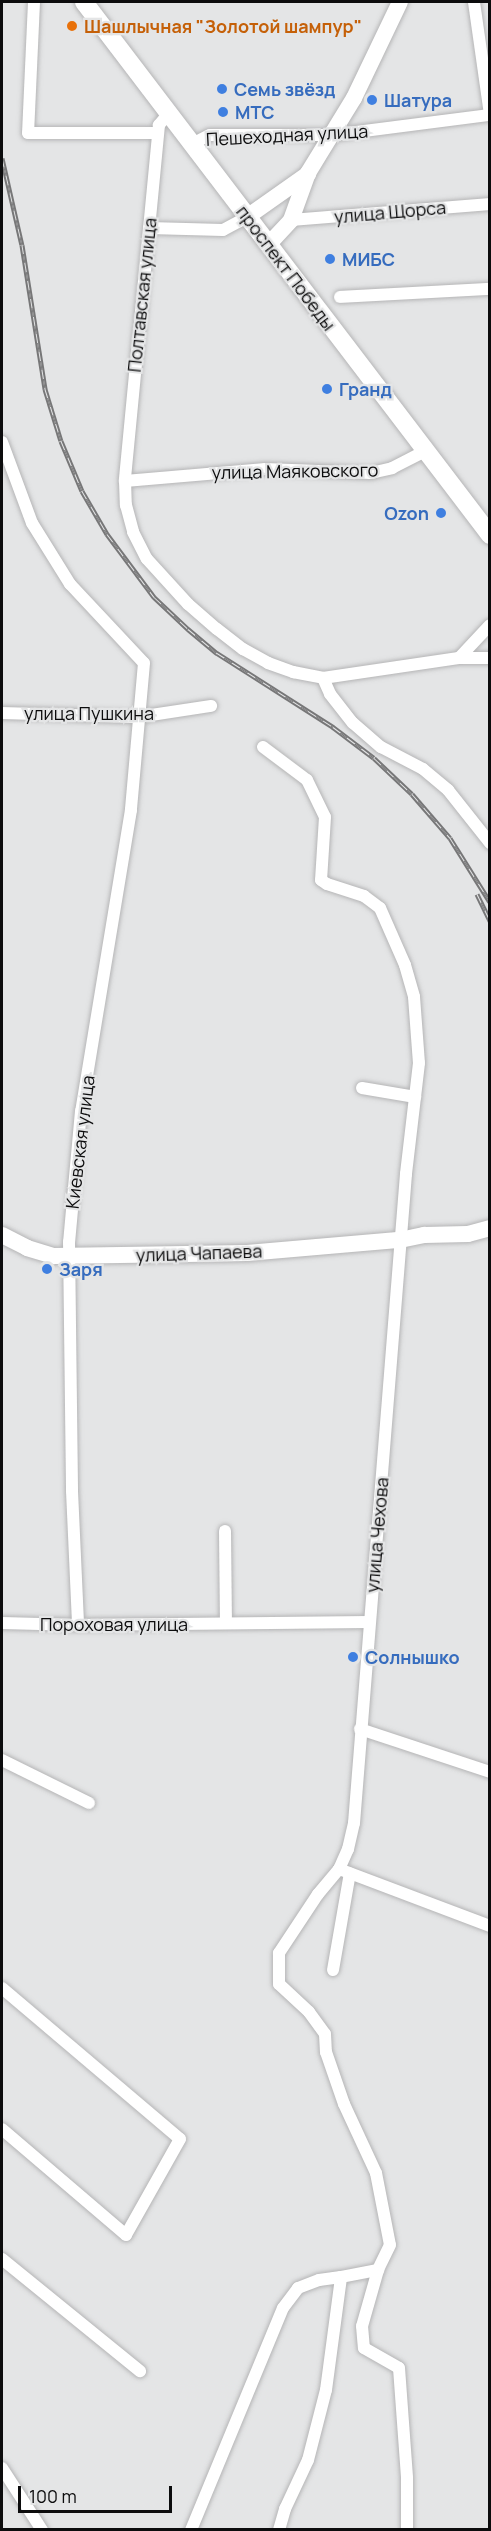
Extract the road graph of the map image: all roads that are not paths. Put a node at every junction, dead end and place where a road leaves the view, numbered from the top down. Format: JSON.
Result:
{"nodes":[{"id":1,"x":34,"y":2,"type":"edge"},
{"id":2,"x":84,"y":2,"type":"edge"},
{"id":3,"x":400,"y":2,"type":"edge"},
{"id":4,"x":474,"y":2,"type":"edge"},
{"id":5,"x":169,"y":113,"type":"junction"},
{"id":6,"x":489,"y":115,"type":"edge"},
{"id":7,"x":158,"y":133,"type":"junction"},
{"id":8,"x":333,"y":135,"type":"junction"},
{"id":9,"x":192,"y":144,"type":"junction"},
{"id":10,"x":308,"y":173,"type":"junction"},
{"id":11,"x":489,"y":204,"type":"edge"},
{"id":12,"x":247,"y":217,"type":"junction"},
{"id":13,"x":291,"y":219,"type":"junction"},
{"id":14,"x":149,"y":228,"type":"junction"},
{"id":15,"x":268,"y":245,"type":"junction"},
{"id":16,"x":489,"y":289,"type":"edge"},
{"id":17,"x":340,"y":297,"type":"dead end"},
{"id":18,"x":2,"y":442,"type":"edge"},
{"id":19,"x":425,"y":451,"type":"junction"},
{"id":20,"x":125,"y":481,"type":"junction"},
{"id":21,"x":489,"y":535,"type":"edge"},
{"id":22,"x":489,"y":625,"type":"edge"},
{"id":23,"x":459,"y":658,"type":"junction"},
{"id":24,"x":489,"y":658,"type":"edge"},
{"id":25,"x":323,"y":678,"type":"junction"},
{"id":26,"x":211,"y":706,"type":"dead end"},
{"id":27,"x":2,"y":712,"type":"edge"},
{"id":28,"x":138,"y":717,"type":"junction"},
{"id":29,"x":263,"y":747,"type":"dead end"},
{"id":30,"x":489,"y":843,"type":"edge"},
{"id":31,"x":362,"y":1088,"type":"dead end"},
{"id":32,"x":415,"y":1096,"type":"junction"},
{"id":33,"x":489,"y":1228,"type":"edge"},
{"id":34,"x":2,"y":1235,"type":"edge"},
{"id":35,"x":489,"y":1239,"type":"edge"},
{"id":36,"x":400,"y":1240,"type":"junction"},
{"id":37,"x":68,"y":1256,"type":"junction"},
{"id":38,"x":225,"y":1531,"type":"dead end"},
{"id":39,"x":369,"y":1622,"type":"junction"},
{"id":40,"x":2,"y":1623,"type":"edge"},
{"id":41,"x":226,"y":1623,"type":"junction"},
{"id":42,"x":78,"y":1626,"type":"junction"},
{"id":43,"x":360,"y":1729,"type":"junction"},
{"id":44,"x":2,"y":1760,"type":"edge"},
{"id":45,"x":489,"y":1772,"type":"edge"},
{"id":46,"x":89,"y":1803,"type":"dead end"},
{"id":47,"x":344,"y":1871,"type":"junction"},
{"id":48,"x":489,"y":1926,"type":"edge"},
{"id":49,"x":333,"y":1970,"type":"dead end"},
{"id":50,"x":2,"y":1988,"type":"edge"},
{"id":51,"x":2,"y":2129,"type":"edge"},
{"id":52,"x":2,"y":2259,"type":"edge"},
{"id":53,"x":378,"y":2270,"type":"junction"},
{"id":54,"x":342,"y":2277,"type":"junction"},
{"id":55,"x":140,"y":2371,"type":"dead end"},
{"id":56,"x":2,"y":2468,"type":"edge"},
{"id":57,"x":42,"y":2529,"type":"edge"},
{"id":58,"x":191,"y":2529,"type":"edge"},
{"id":59,"x":279,"y":2529,"type":"edge"},
{"id":60,"x":408,"y":2529,"type":"edge"}],
"edges":[{"from":1,"to":7,"type":"street"},
{"from":2,"to":5,"type":"main road","name":"проспект Победы"},
{"from":3,"to":8,"type":"main road"},
{"from":4,"to":6,"type":"street"},
{"from":5,"to":7,"type":"street","name":"Полтавская улица"},
{"from":5,"to":9,"type":"main road","name":"проспект Победы"},
{"from":6,"to":8,"type":"street","name":"Пешеходная улица"},
{"from":7,"to":14,"type":"street","name":"Полтавская улица"},
{"from":8,"to":9,"type":"street","name":"Пешеходная улица"},
{"from":8,"to":10,"type":"main road"},
{"from":9,"to":12,"type":"main road","name":"проспект Победы"},
{"from":10,"to":12,"type":"main road"},
{"from":10,"to":13,"type":"main road"},
{"from":11,"to":13,"type":"street","name":"улица Щорса"},
{"from":12,"to":14,"type":"street"},
{"from":12,"to":15,"type":"main road","name":"проспект Победы"},
{"from":13,"to":15,"type":"main road"},
{"from":14,"to":20,"type":"street","name":"Полтавская улица"},
{"from":15,"to":19,"type":"main road","name":"проспект Победы"},
{"from":16,"to":17,"type":"street"},
{"from":18,"to":28,"type":"street","name":"Киевская улица"},
{"from":19,"to":20,"type":"street","name":"улица Маяковского"},
{"from":19,"to":21,"type":"main road","name":"проспект Победы"},
{"from":20,"to":25,"type":"street","name":"Полтавская улица"},
{"from":22,"to":23,"type":"street"},
{"from":23,"to":24,"type":"street"},
{"from":23,"to":25,"type":"street"},
{"from":25,"to":30,"type":"street"},
{"from":26,"to":28,"type":"street","name":"улица Пушкина"},
{"from":27,"to":28,"type":"street","name":"улица Пушкина"},
{"from":28,"to":37,"type":"street","name":"Киевская улица"},
{"from":29,"to":32,"type":"street","name":"улица Чехова"},
{"from":31,"to":32,"type":"street"},
{"from":32,"to":36,"type":"street","name":"улица Чехова"},
{"from":33,"to":36,"type":"main road","name":"улица Чапаева"},
{"from":34,"to":37,"type":"main road","name":"улица Чапаева"},
{"from":35,"to":36,"type":"main road","name":"улица Чапаева"},
{"from":36,"to":37,"type":"main road","name":"улица Чапаева"},
{"from":36,"to":39,"type":"street","name":"улица Чехова"},
{"from":37,"to":42,"type":"street","name":"Киевская улица"},
{"from":38,"to":41,"type":"street"},
{"from":39,"to":41,"type":"street","name":"Пороховая улица"},
{"from":39,"to":43,"type":"street","name":"улица Чехова"},
{"from":40,"to":42,"type":"street","name":"Пороховая улица"},
{"from":41,"to":42,"type":"street","name":"Пороховая улица"},
{"from":43,"to":45,"type":"street"},
{"from":43,"to":47,"type":"street","name":"улица Чехова"},
{"from":44,"to":46,"type":"street"},
{"from":47,"to":48,"type":"street"},
{"from":47,"to":49,"type":"street","name":"улица Чехова"},
{"from":47,"to":53,"type":"street","name":"улица Чехова"},
{"from":50,"to":51,"type":"street"},
{"from":52,"to":55,"type":"street"},
{"from":53,"to":54,"type":"street"},
{"from":53,"to":60,"type":"street"},
{"from":54,"to":58,"type":"street"},
{"from":54,"to":59,"type":"street"},
{"from":56,"to":57,"type":"street"}]}
